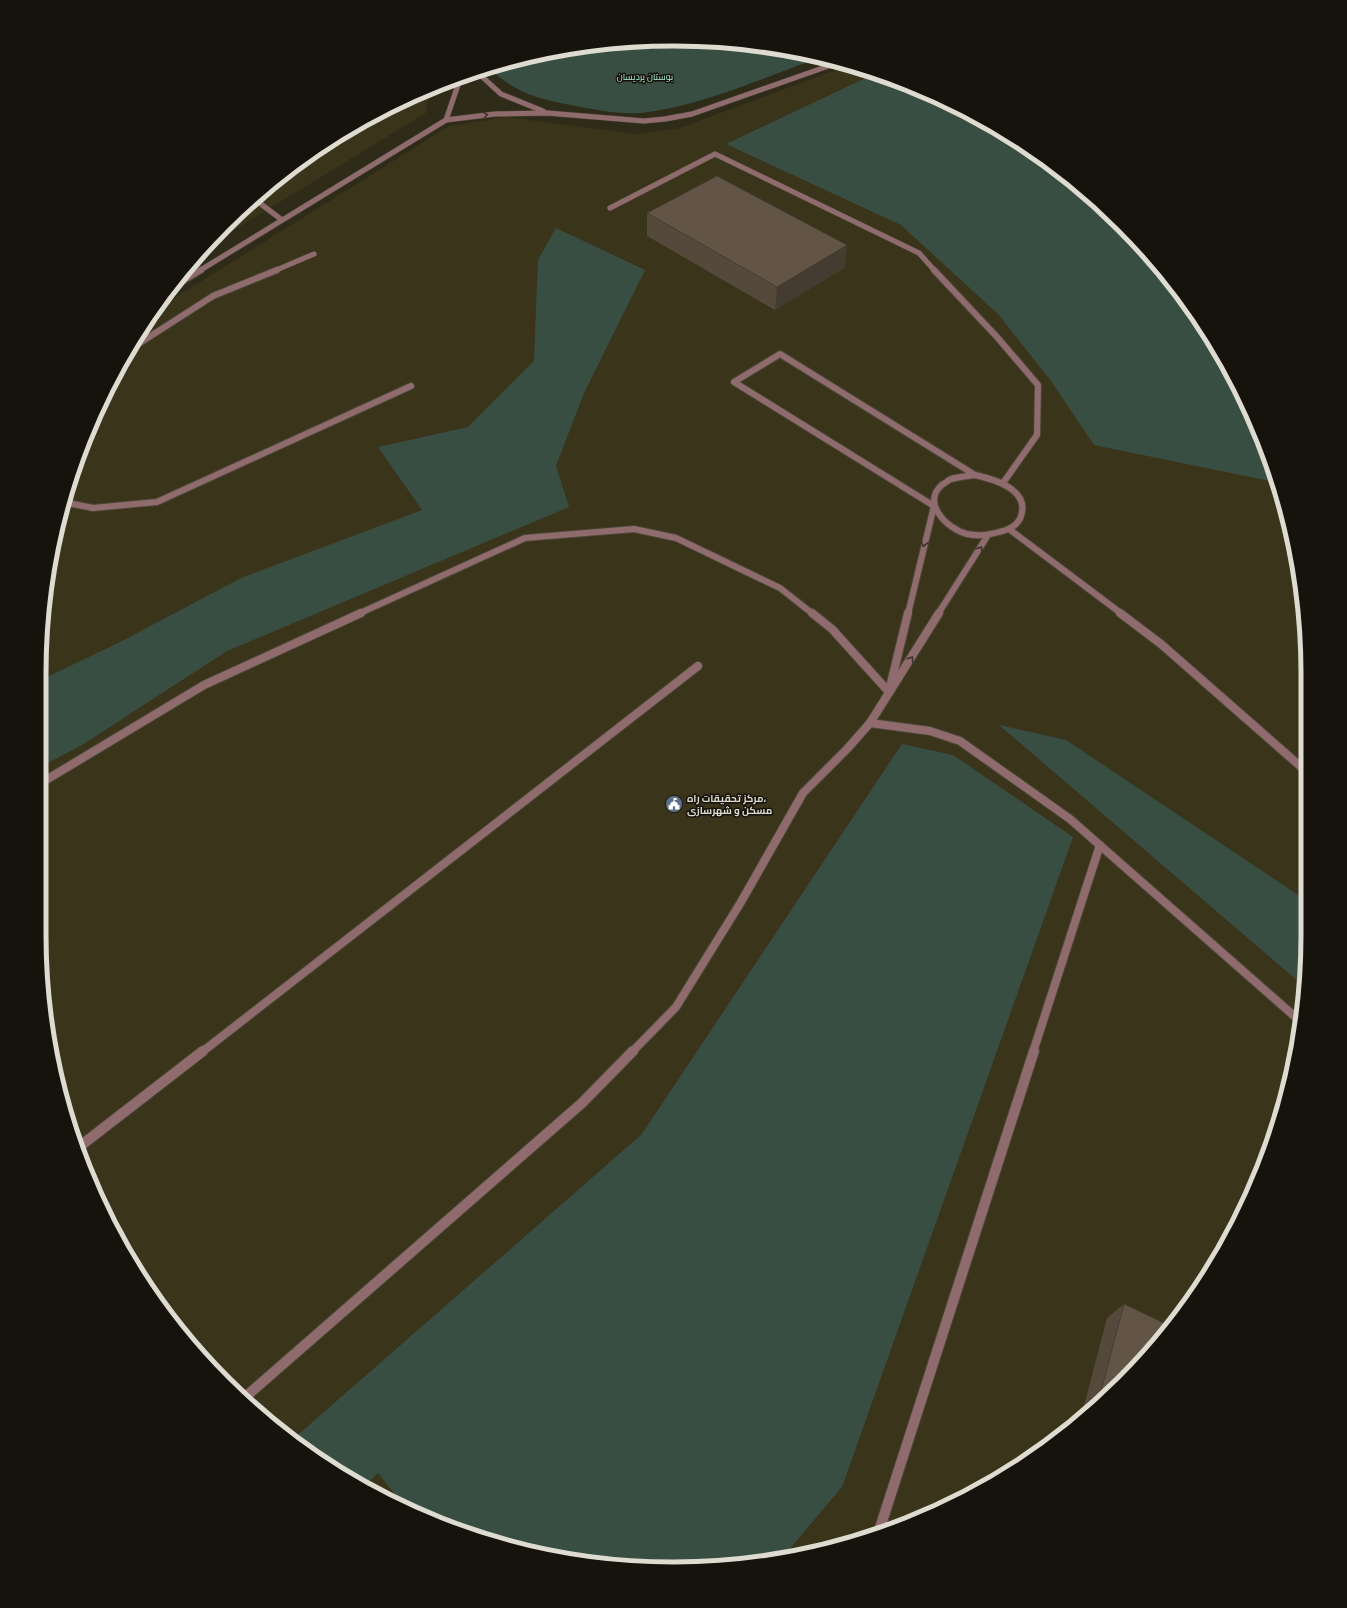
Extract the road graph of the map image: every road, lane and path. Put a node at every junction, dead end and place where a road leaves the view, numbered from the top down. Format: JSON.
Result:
{"nodes":[{"id":1,"x":830,"y":66,"type":"edge"},
{"id":2,"x":481,"y":76,"type":"edge"},
{"id":3,"x":458,"y":84,"type":"edge"},
{"id":4,"x":547,"y":113,"type":"junction"},
{"id":5,"x":446,"y":120,"type":"junction"},
{"id":6,"x":259,"y":203,"type":"edge"},
{"id":7,"x":610,"y":208,"type":"dead end"},
{"id":8,"x":282,"y":220,"type":"junction"},
{"id":9,"x":314,"y":254,"type":"dead end"},
{"id":10,"x":188,"y":278,"type":"edge"},
{"id":11,"x":141,"y":342,"type":"edge"},
{"id":12,"x":411,"y":386,"type":"dead end"},
{"id":13,"x":975,"y":475,"type":"junction"},
{"id":14,"x":1003,"y":483,"type":"junction"},
{"id":15,"x":69,"y":503,"type":"edge"},
{"id":16,"x":934,"y":506,"type":"junction"},
{"id":17,"x":1009,"y":529,"type":"junction"},
{"id":18,"x":988,"y":535,"type":"junction"},
{"id":19,"x":698,"y":666,"type":"dead end"},
{"id":20,"x":888,"y":692,"type":"junction"},
{"id":21,"x":870,"y":723,"type":"junction"},
{"id":22,"x":1301,"y":767,"type":"edge"},
{"id":23,"x":46,"y":780,"type":"edge"},
{"id":24,"x":1100,"y":845,"type":"junction"},
{"id":25,"x":1296,"y":1017,"type":"edge"},
{"id":26,"x":82,"y":1144,"type":"edge"},
{"id":27,"x":248,"y":1395,"type":"edge"},
{"id":28,"x":880,"y":1527,"type":"edge"}],
"edges":[{"from":1,"to":4,"type":"lane"},
{"from":2,"to":4,"type":"lane"},
{"from":3,"to":5,"type":"lane"},
{"from":5,"to":4,"type":"lane","one_way":true},
{"from":5,"to":8,"type":"lane"},
{"from":6,"to":8,"type":"lane"},
{"from":7,"to":14,"type":"lane"},
{"from":8,"to":10,"type":"lane"},
{"from":9,"to":11,"type":"lane"},
{"from":12,"to":15,"type":"lane"},
{"from":13,"to":14,"type":"lane"},
{"from":13,"to":16,"type":"lane"},
{"from":13,"to":16,"type":"lane"},
{"from":14,"to":17,"type":"lane"},
{"from":16,"to":18,"type":"lane"},
{"from":16,"to":20,"type":"lane","one_way":true},
{"from":17,"to":18,"type":"lane"},
{"from":17,"to":22,"type":"lane"},
{"from":20,"to":18,"type":"lane","one_way":true},
{"from":19,"to":26,"type":"lane"},
{"from":20,"to":21,"type":"lane"},
{"from":20,"to":23,"type":"lane"},
{"from":21,"to":24,"type":"lane"},
{"from":21,"to":27,"type":"lane"},
{"from":24,"to":25,"type":"lane"},
{"from":24,"to":28,"type":"lane"}]}
